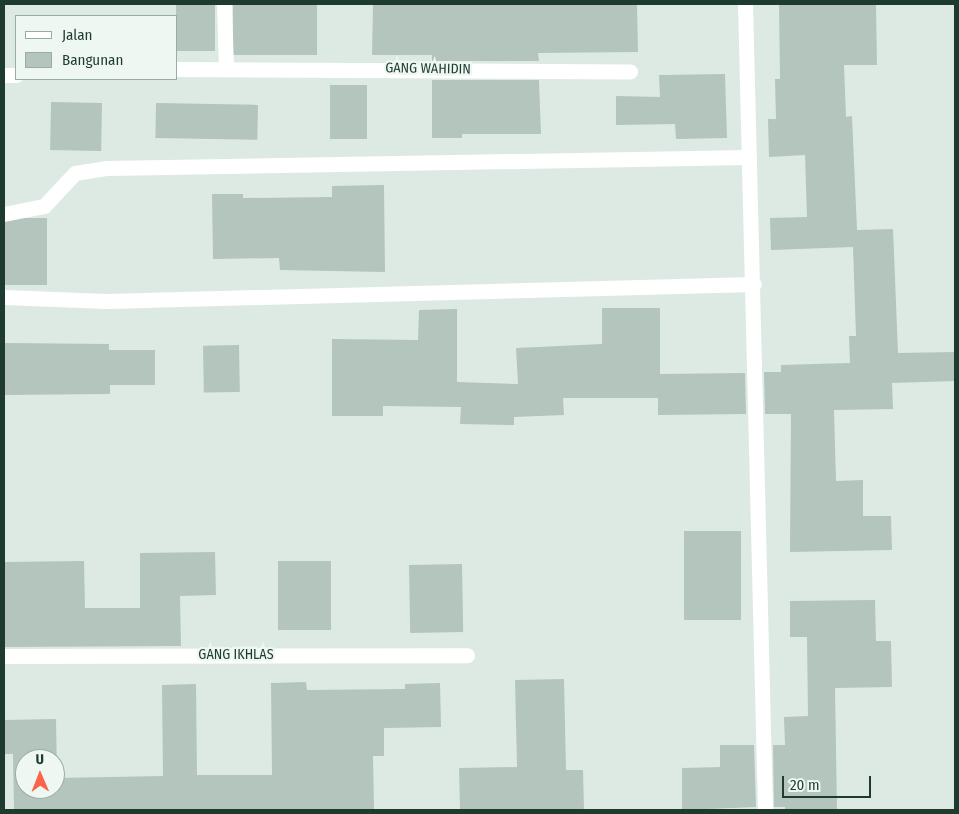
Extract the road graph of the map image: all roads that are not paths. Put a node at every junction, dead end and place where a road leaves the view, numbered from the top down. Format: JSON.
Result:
{"nodes":[{"id":1,"x":224,"y":4,"type":"edge"},
{"id":2,"x":745,"y":4,"type":"edge"},
{"id":3,"x":226,"y":67,"type":"junction"},
{"id":4,"x":178,"y":69,"type":"edge"},
{"id":5,"x":630,"y":71,"type":"dead end"},
{"id":6,"x":749,"y":157,"type":"junction"},
{"id":7,"x":4,"y":214,"type":"edge"},
{"id":8,"x":754,"y":284,"type":"junction"},
{"id":9,"x":4,"y":297,"type":"edge"},
{"id":10,"x":467,"y":655,"type":"dead end"},
{"id":11,"x":4,"y":656,"type":"edge"},
{"id":12,"x":765,"y":810,"type":"edge"}],
"edges":[{"from":1,"to":3,"type":"street"},
{"from":2,"to":6,"type":"street"},
{"from":3,"to":4,"type":"street","name":"GANG WAHIDIN"},
{"from":3,"to":5,"type":"street","name":"GANG WAHIDIN"},
{"from":6,"to":7,"type":"street"},
{"from":6,"to":8,"type":"street"},
{"from":8,"to":9,"type":"street"},
{"from":8,"to":12,"type":"street"},
{"from":10,"to":11,"type":"street","name":"GANG IKHLAS"}]}
